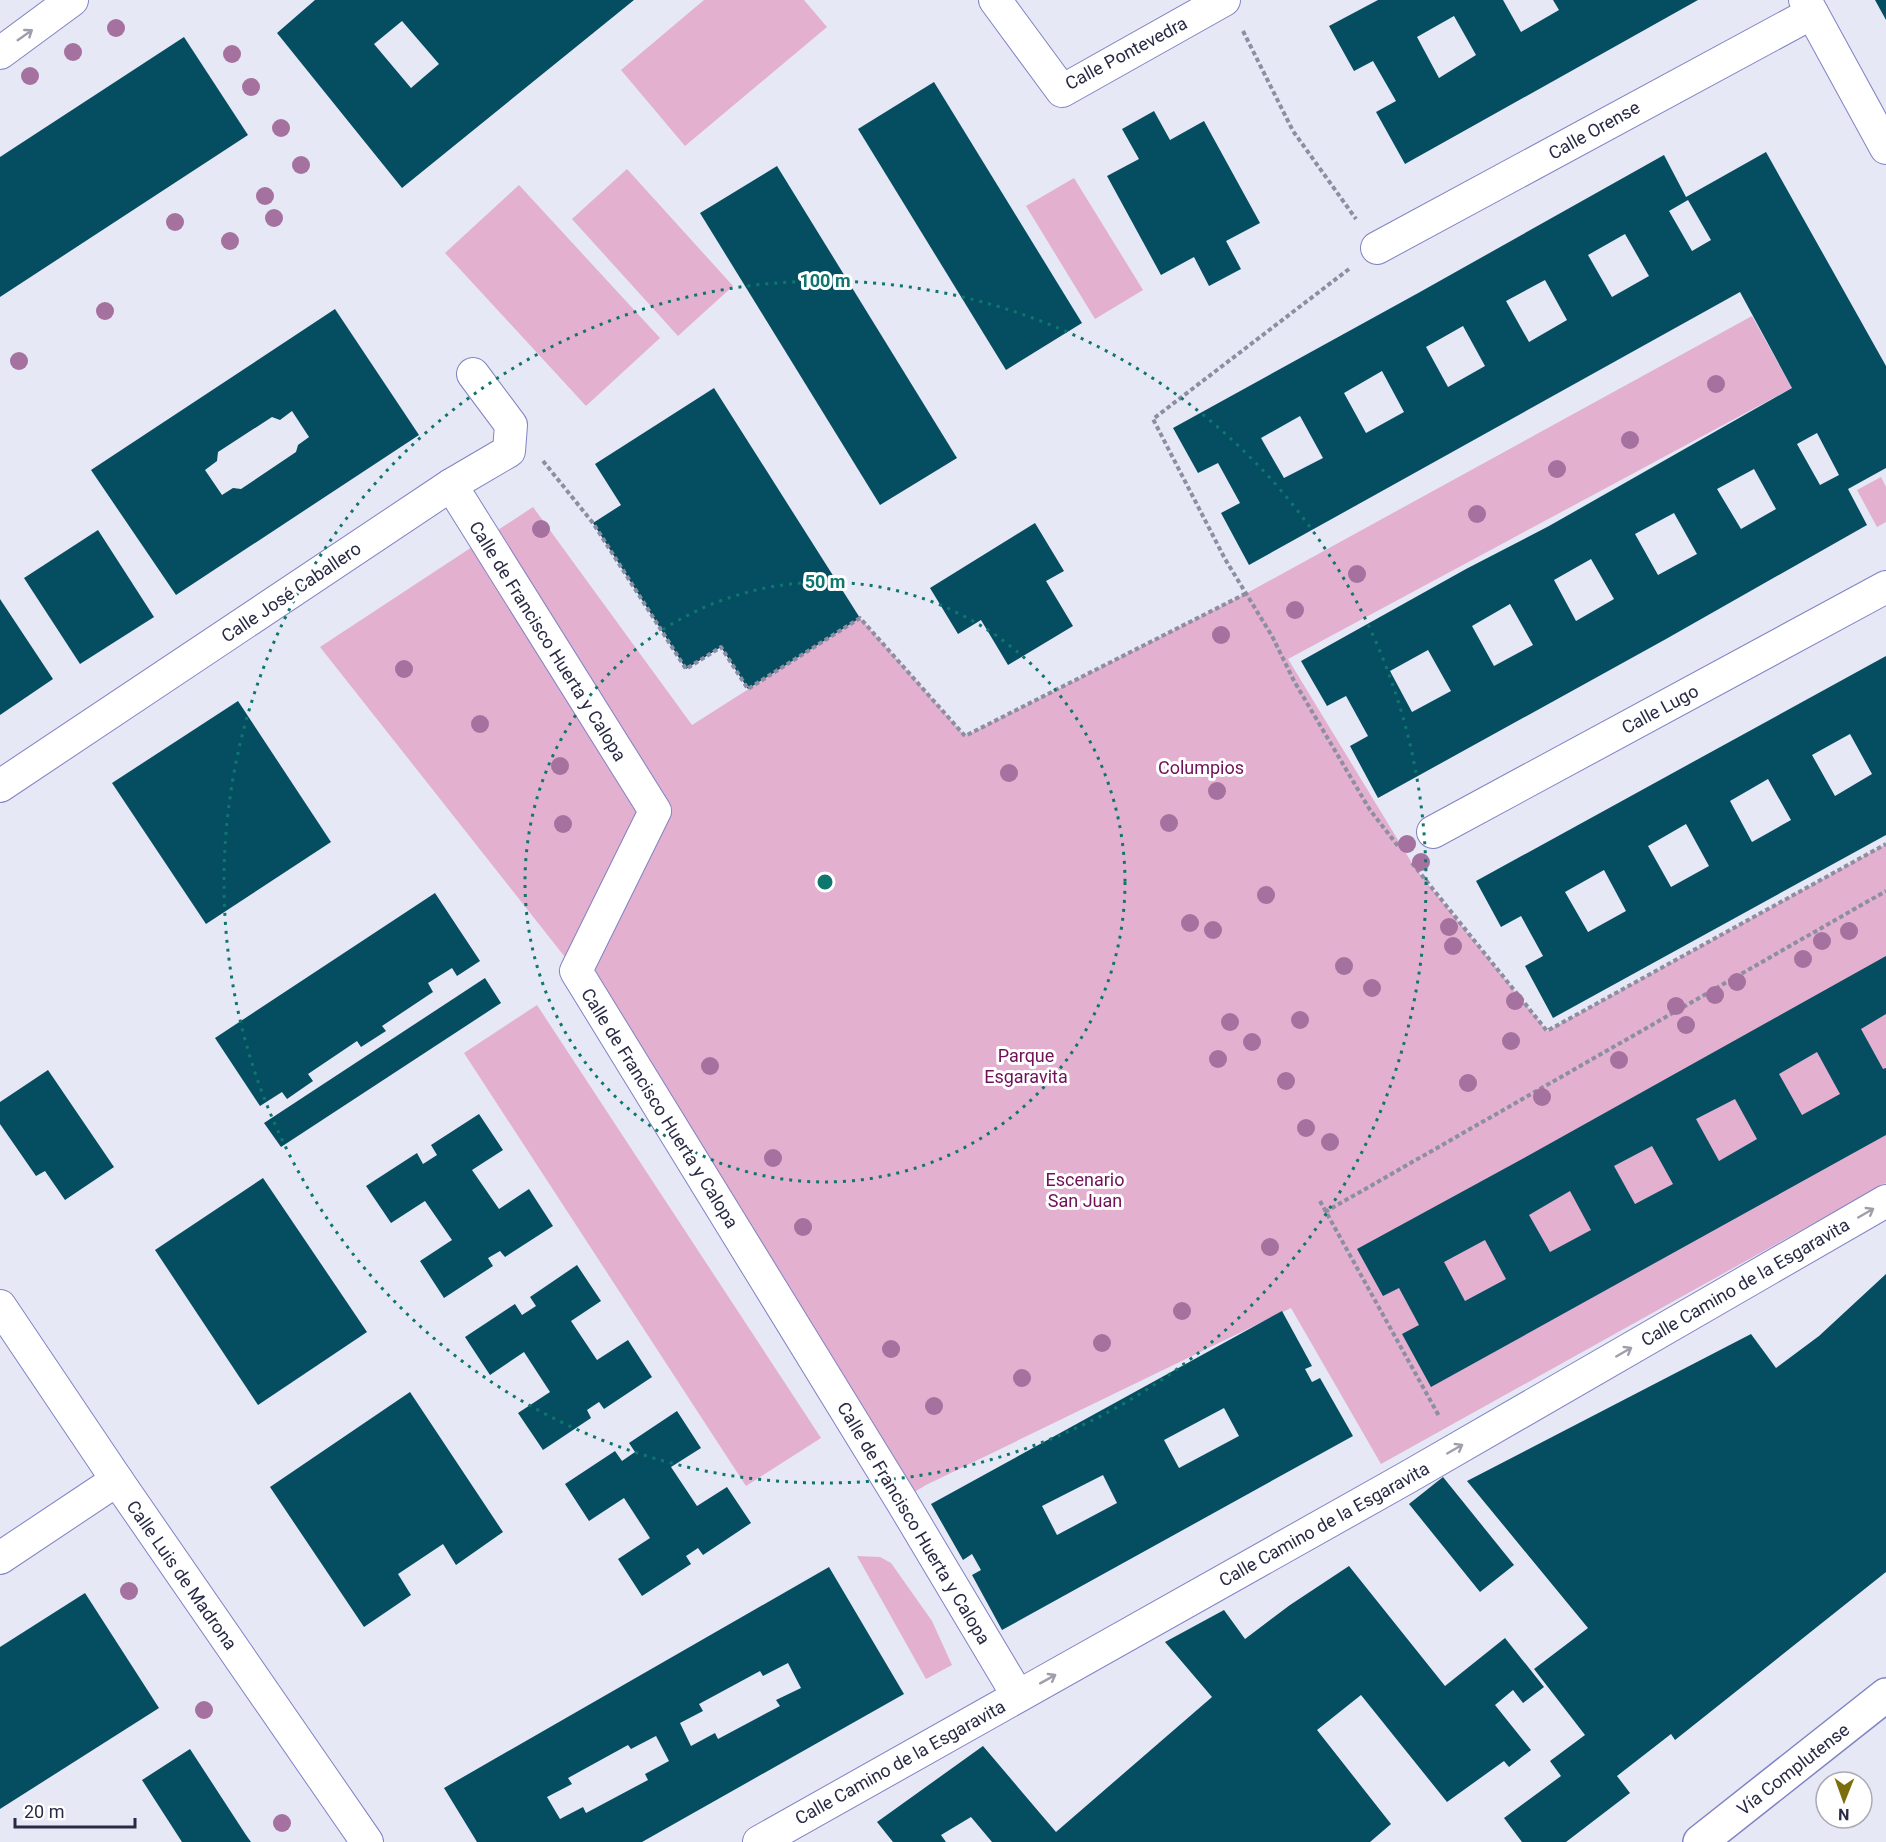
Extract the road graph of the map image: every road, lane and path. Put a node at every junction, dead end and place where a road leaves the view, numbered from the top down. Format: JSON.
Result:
{"nodes":[{"id":1,"x":72,"y":0,"type":"edge"},
{"id":2,"x":995,"y":0,"type":"edge"},
{"id":3,"x":1224,"y":0,"type":"edge"},
{"id":4,"x":1808,"y":6,"type":"edge"},
{"id":5,"x":1243,"y":30,"type":"dead end"},
{"id":6,"x":0,"y":53,"type":"edge"},
{"id":7,"x":1886,"y":147,"type":"edge"},
{"id":8,"x":1377,"y":248,"type":"junction"},
{"id":9,"x":473,"y":374,"type":"dead end"},
{"id":10,"x":540,"y":458,"type":"dead end"},
{"id":11,"x":451,"y":485,"type":"junction"},
{"id":12,"x":1886,"y":587,"type":"edge"},
{"id":13,"x":1247,"y":593,"type":"junction"},
{"id":14,"x":0,"y":786,"type":"edge"},
{"id":15,"x":1433,"y":832,"type":"dead end"},
{"id":16,"x":1886,"y":844,"type":"edge"},
{"id":17,"x":1398,"y":846,"type":"dead end"},
{"id":18,"x":1406,"y":855,"type":"dead end"},
{"id":19,"x":1886,"y":891,"type":"edge"},
{"id":20,"x":1320,"y":1201,"type":"dead end"},
{"id":21,"x":1886,"y":1201,"type":"edge"},
{"id":22,"x":1325,"y":1212,"type":"junction"},
{"id":23,"x":0,"y":1306,"type":"edge"},
{"id":24,"x":1457,"y":1448,"type":"junction"},
{"id":25,"x":117,"y":1480,"type":"junction"},
{"id":26,"x":0,"y":1558,"type":"edge"},
{"id":27,"x":1886,"y":1695,"type":"edge"},
{"id":28,"x":1018,"y":1696,"type":"junction"},
{"id":29,"x":367,"y":1842,"type":"edge"},
{"id":30,"x":759,"y":1842,"type":"edge"},
{"id":31,"x":1700,"y":1842,"type":"edge"}],
"edges":[{"from":6,"to":1,"type":"street","one_way":true},
{"from":2,"to":3,"type":"street","name":"Calle Pontevedra"},
{"from":4,"to":7,"type":"street"},
{"from":4,"to":8,"type":"street","name":"Calle Orense"},
{"from":5,"to":8,"type":"path"},
{"from":8,"to":13,"type":"path"},
{"from":9,"to":11,"type":"street","name":"Calle José Caballero"},
{"from":10,"to":13,"type":"path"},
{"from":11,"to":14,"type":"street","name":"Calle José Caballero"},
{"from":11,"to":28,"type":"street","name":"Calle de Francisco Huerta y Calopa"},
{"from":12,"to":15,"type":"street","name":"Calle Lugo"},
{"from":13,"to":17,"type":"path"},
{"from":16,"to":18,"type":"path"},
{"from":19,"to":22,"type":"path"},
{"from":20,"to":22,"type":"path"},
{"from":24,"to":21,"type":"street","name":"Calle Camino de la Esgaravita","one_way":true},
{"from":22,"to":24,"type":"path"},
{"from":23,"to":25,"type":"street","name":"Calle Luis de Madrona"},
{"from":28,"to":24,"type":"street","name":"Calle Camino de la Esgaravita","one_way":true},
{"from":25,"to":26,"type":"street"},
{"from":25,"to":29,"type":"street","name":"Calle Luis de Madrona"},
{"from":27,"to":31,"type":"main road","name":"Vía Complutense"},
{"from":28,"to":30,"type":"street","name":"Calle Camino de la Esgaravita"}]}
